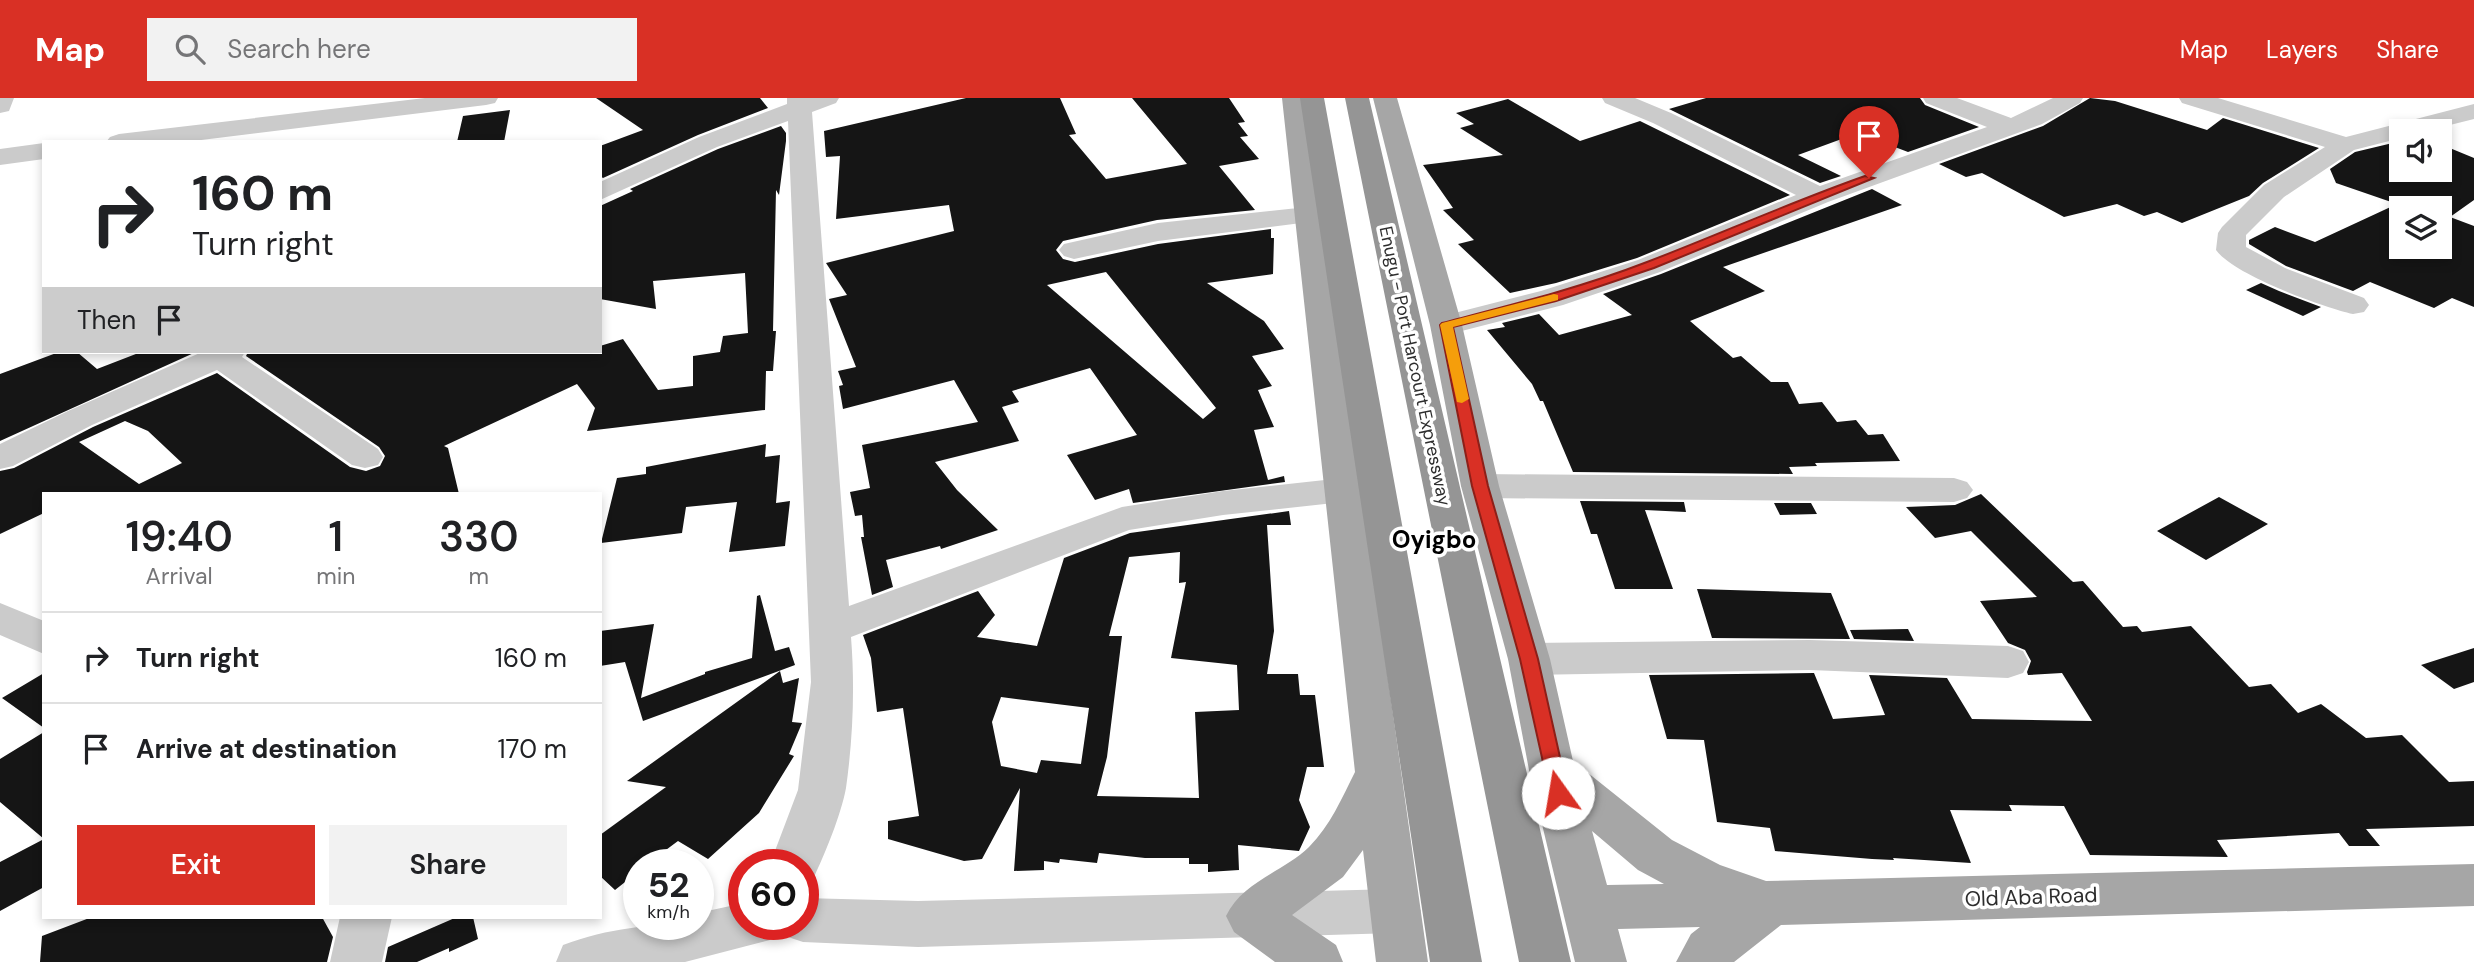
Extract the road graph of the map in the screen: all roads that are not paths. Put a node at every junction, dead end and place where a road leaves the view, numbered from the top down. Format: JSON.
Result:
{"nodes":[{"id":1,"x":2,"y":98,"type":"edge"},
{"id":2,"x":486,"y":98,"type":"edge"},
{"id":3,"x":1294,"y":98,"type":"edge"},
{"id":4,"x":1312,"y":98,"type":"edge"},
{"id":5,"x":1614,"y":98,"type":"edge"},
{"id":6,"x":1935,"y":98,"type":"edge"},
{"id":7,"x":2070,"y":98,"type":"edge"},
{"id":8,"x":2191,"y":98,"type":"edge"},
{"id":9,"x":809,"y":102,"type":"edge"},
{"id":10,"x":0,"y":106,"type":"edge"},
{"id":11,"x":2474,"y":111,"type":"edge"},
{"id":12,"x":1374,"y":112,"type":"edge"},
{"id":13,"x":2010,"y":127,"type":"junction"},
{"id":14,"x":136,"y":140,"type":"edge"},
{"id":15,"x":2345,"y":145,"type":"junction"},
{"id":16,"x":42,"y":151,"type":"edge"},
{"id":17,"x":0,"y":157,"type":"edge"},
{"id":18,"x":602,"y":191,"type":"edge"},
{"id":19,"x":1818,"y":196,"type":"junction"},
{"id":20,"x":1307,"y":215,"type":"junction"},
{"id":21,"x":1074,"y":250,"type":"dead end"},
{"id":22,"x":2353,"y":305,"type":"dead end"},
{"id":23,"x":1446,"y":325,"type":"junction"},
{"id":24,"x":224,"y":354,"type":"edge"},
{"id":25,"x":365,"y":457,"type":"dead end"},
{"id":26,"x":0,"y":458,"type":"edge"},
{"id":27,"x":1480,"y":486,"type":"junction"},
{"id":28,"x":1343,"y":490,"type":"junction"},
{"id":29,"x":1954,"y":490,"type":"dead end"},
{"id":30,"x":0,"y":618,"type":"edge"},
{"id":31,"x":830,"y":629,"type":"junction"},
{"id":32,"x":42,"y":638,"type":"edge"},
{"id":33,"x":1529,"y":659,"type":"junction"},
{"id":34,"x":2008,"y":662,"type":"dead end"},
{"id":35,"x":1552,"y":770,"type":"junction"},
{"id":36,"x":1378,"y":772,"type":"junction"},
{"id":37,"x":800,"y":849,"type":"edge"},
{"id":38,"x":2474,"y":885,"type":"edge"},
{"id":39,"x":1770,"y":904,"type":"junction"},
{"id":40,"x":1587,"y":908,"type":"junction"},
{"id":41,"x":1395,"y":911,"type":"junction"},
{"id":42,"x":1252,"y":915,"type":"junction"},
{"id":43,"x":366,"y":919,"type":"edge"},
{"id":44,"x":819,"y":921,"type":"edge"},
{"id":45,"x":728,"y":929,"type":"edge"},
{"id":46,"x":356,"y":962,"type":"edge"},
{"id":47,"x":582,"y":962,"type":"edge"},
{"id":48,"x":1317,"y":962,"type":"edge"},
{"id":49,"x":1402,"y":962,"type":"edge"},
{"id":50,"x":1456,"y":962,"type":"edge"},
{"id":51,"x":1545,"y":962,"type":"edge"},
{"id":52,"x":1601,"y":962,"type":"edge"},
{"id":53,"x":1702,"y":962,"type":"edge"}],
"edges":[{"from":1,"to":10,"type":"street"},
{"from":2,"to":14,"type":"street"},
{"from":3,"to":20,"type":"main road"},
{"from":4,"to":50,"type":"highway"},
{"from":5,"to":19,"type":"street"},
{"from":6,"to":13,"type":"street"},
{"from":7,"to":13,"type":"street"},
{"from":8,"to":15,"type":"street"},
{"from":9,"to":18,"type":"street"},
{"from":9,"to":31,"type":"street"},
{"from":11,"to":15,"type":"street"},
{"from":12,"to":23,"type":"main road","name":"Enugu - Port Harcourt Expressway"},
{"from":12,"to":51,"type":"highway","name":"Enugu - Port Harcourt Expressway"},
{"from":13,"to":19,"type":"street"},
{"from":15,"to":22,"type":"street"},
{"from":16,"to":17,"type":"street"},
{"from":19,"to":23,"type":"street"},
{"from":20,"to":21,"type":"street"},
{"from":20,"to":28,"type":"main road"},
{"from":23,"to":27,"type":"main road","name":"Enugu - Port Harcourt Expressway"},
{"from":24,"to":25,"type":"street"},
{"from":24,"to":26,"type":"street"},
{"from":27,"to":29,"type":"street"},
{"from":27,"to":33,"type":"main road","name":"Enugu - Port Harcourt Expressway"},
{"from":28,"to":31,"type":"street"},
{"from":28,"to":36,"type":"main road"},
{"from":30,"to":32,"type":"street"},
{"from":31,"to":37,"type":"street"},
{"from":33,"to":34,"type":"street"},
{"from":33,"to":35,"type":"main road","name":"Enugu - Port Harcourt Expressway"},
{"from":35,"to":39,"type":"main road"},
{"from":35,"to":40,"type":"main road","name":"Enugu - Port Harcourt Expressway"},
{"from":36,"to":41,"type":"main road"},
{"from":36,"to":42,"type":"main road"},
{"from":38,"to":39,"type":"main road","name":"Old Aba Road"},
{"from":39,"to":40,"type":"main road","name":"Old Aba Road"},
{"from":39,"to":53,"type":"main road"},
{"from":40,"to":52,"type":"main road","name":"Enugu - Port Harcourt Expressway"},
{"from":41,"to":42,"type":"street"},
{"from":41,"to":49,"type":"main road"},
{"from":42,"to":44,"type":"street"},
{"from":42,"to":48,"type":"main road"},
{"from":43,"to":46,"type":"street"},
{"from":45,"to":47,"type":"street"}]}
